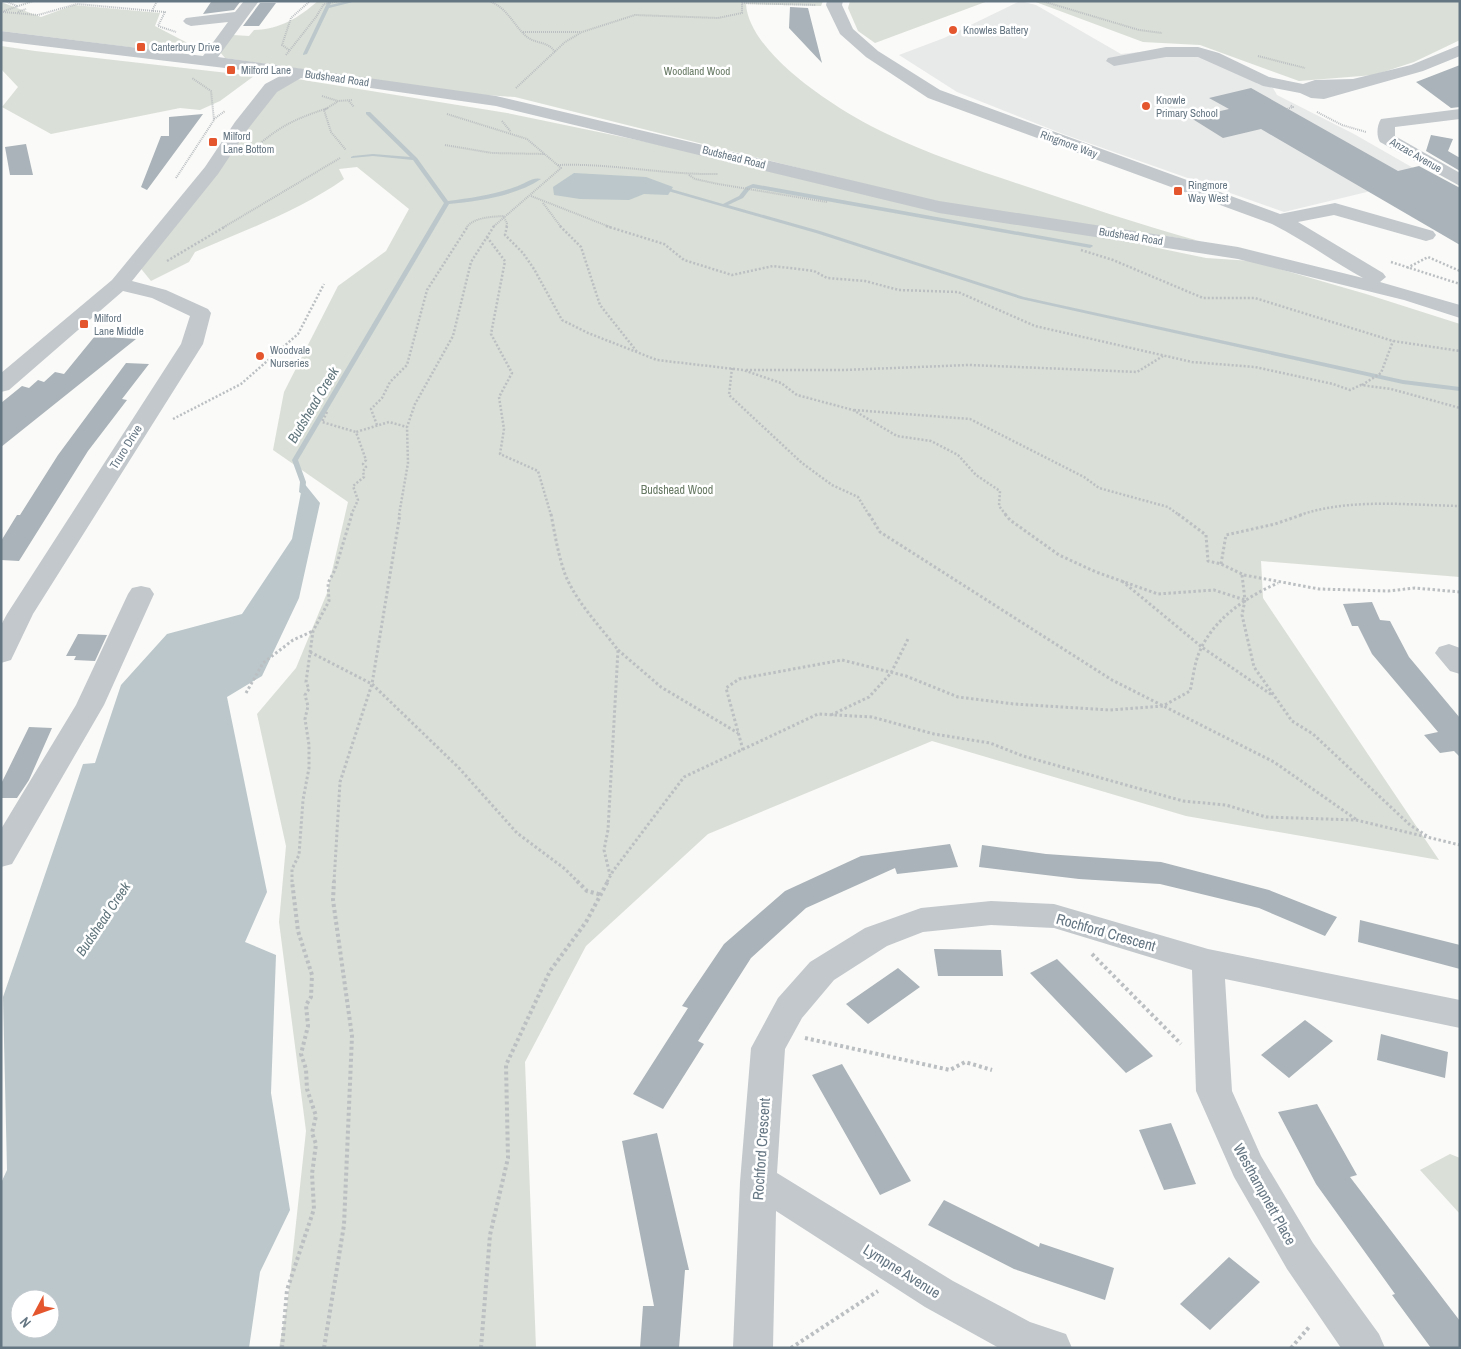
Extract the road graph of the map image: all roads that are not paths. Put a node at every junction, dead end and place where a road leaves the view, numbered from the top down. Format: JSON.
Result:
{"nodes":[{"id":1,"x":252,"y":1,"type":"edge"},
{"id":2,"x":834,"y":3,"type":"edge"},
{"id":3,"x":242,"y":16,"type":"junction"},
{"id":4,"x":191,"y":21,"type":"dead end"},
{"id":5,"x":1,"y":36,"type":"edge"},
{"id":6,"x":1460,"y":50,"type":"edge"},
{"id":7,"x":207,"y":61,"type":"junction"},
{"id":8,"x":1114,"y":61,"type":"dead end"},
{"id":9,"x":298,"y":73,"type":"junction"},
{"id":10,"x":1460,"y":114,"type":"edge"},
{"id":11,"x":1460,"y":181,"type":"edge"},
{"id":12,"x":1279,"y":220,"type":"junction"},
{"id":13,"x":1426,"y":235,"type":"dead end"},
{"id":14,"x":1331,"y":252,"type":"junction"},
{"id":15,"x":1308,"y":270,"type":"junction"},
{"id":16,"x":124,"y":285,"type":"junction"},
{"id":17,"x":1410,"y":296,"type":"junction"},
{"id":18,"x":1460,"y":312,"type":"edge"},
{"id":19,"x":1,"y":385,"type":"edge"},
{"id":20,"x":141,"y":594,"type":"dead end"},
{"id":21,"x":1,"y":654,"type":"edge"},
{"id":22,"x":1,"y":856,"type":"edge"},
{"id":23,"x":1208,"y":962,"type":"junction"},
{"id":24,"x":1460,"y":1014,"type":"edge"},
{"id":25,"x":758,"y":1182,"type":"junction"},
{"id":26,"x":753,"y":1348,"type":"edge"},
{"id":27,"x":1052,"y":1348,"type":"edge"},
{"id":28,"x":1365,"y":1348,"type":"edge"}],
"edges":[{"from":1,"to":3,"type":"street"},
{"from":2,"to":12,"type":"street","name":"Ringmore Way"},
{"from":3,"to":4,"type":"street"},
{"from":3,"to":7,"type":"street"},
{"from":5,"to":7,"type":"street","name":"Budshead Road"},
{"from":6,"to":8,"type":"street"},
{"from":7,"to":9,"type":"street","name":"Budshead Road"},
{"from":9,"to":15,"type":"street","name":"Budshead Road"},
{"from":9,"to":16,"type":"street"},
{"from":10,"to":11,"type":"street","name":"Anzac Avenue"},
{"from":12,"to":13,"type":"street"},
{"from":12,"to":14,"type":"street","name":"Ringmore Way"},
{"from":14,"to":15,"type":"street"},
{"from":14,"to":17,"type":"street","name":"Ringmore Way"},
{"from":15,"to":17,"type":"street","name":"Budshead Road"},
{"from":16,"to":19,"type":"street"},
{"from":16,"to":21,"type":"street","name":"Truro Drive"},
{"from":17,"to":18,"type":"street","name":"Budshead Road"},
{"from":20,"to":22,"type":"street"},
{"from":23,"to":24,"type":"street","name":"Rochford Crescent"},
{"from":23,"to":25,"type":"street","name":"Rochford Crescent"},
{"from":23,"to":28,"type":"street","name":"Westhampnett Place"},
{"from":25,"to":26,"type":"street","name":"Rochford Crescent"},
{"from":25,"to":27,"type":"street","name":"Lympne Avenue"}]}
